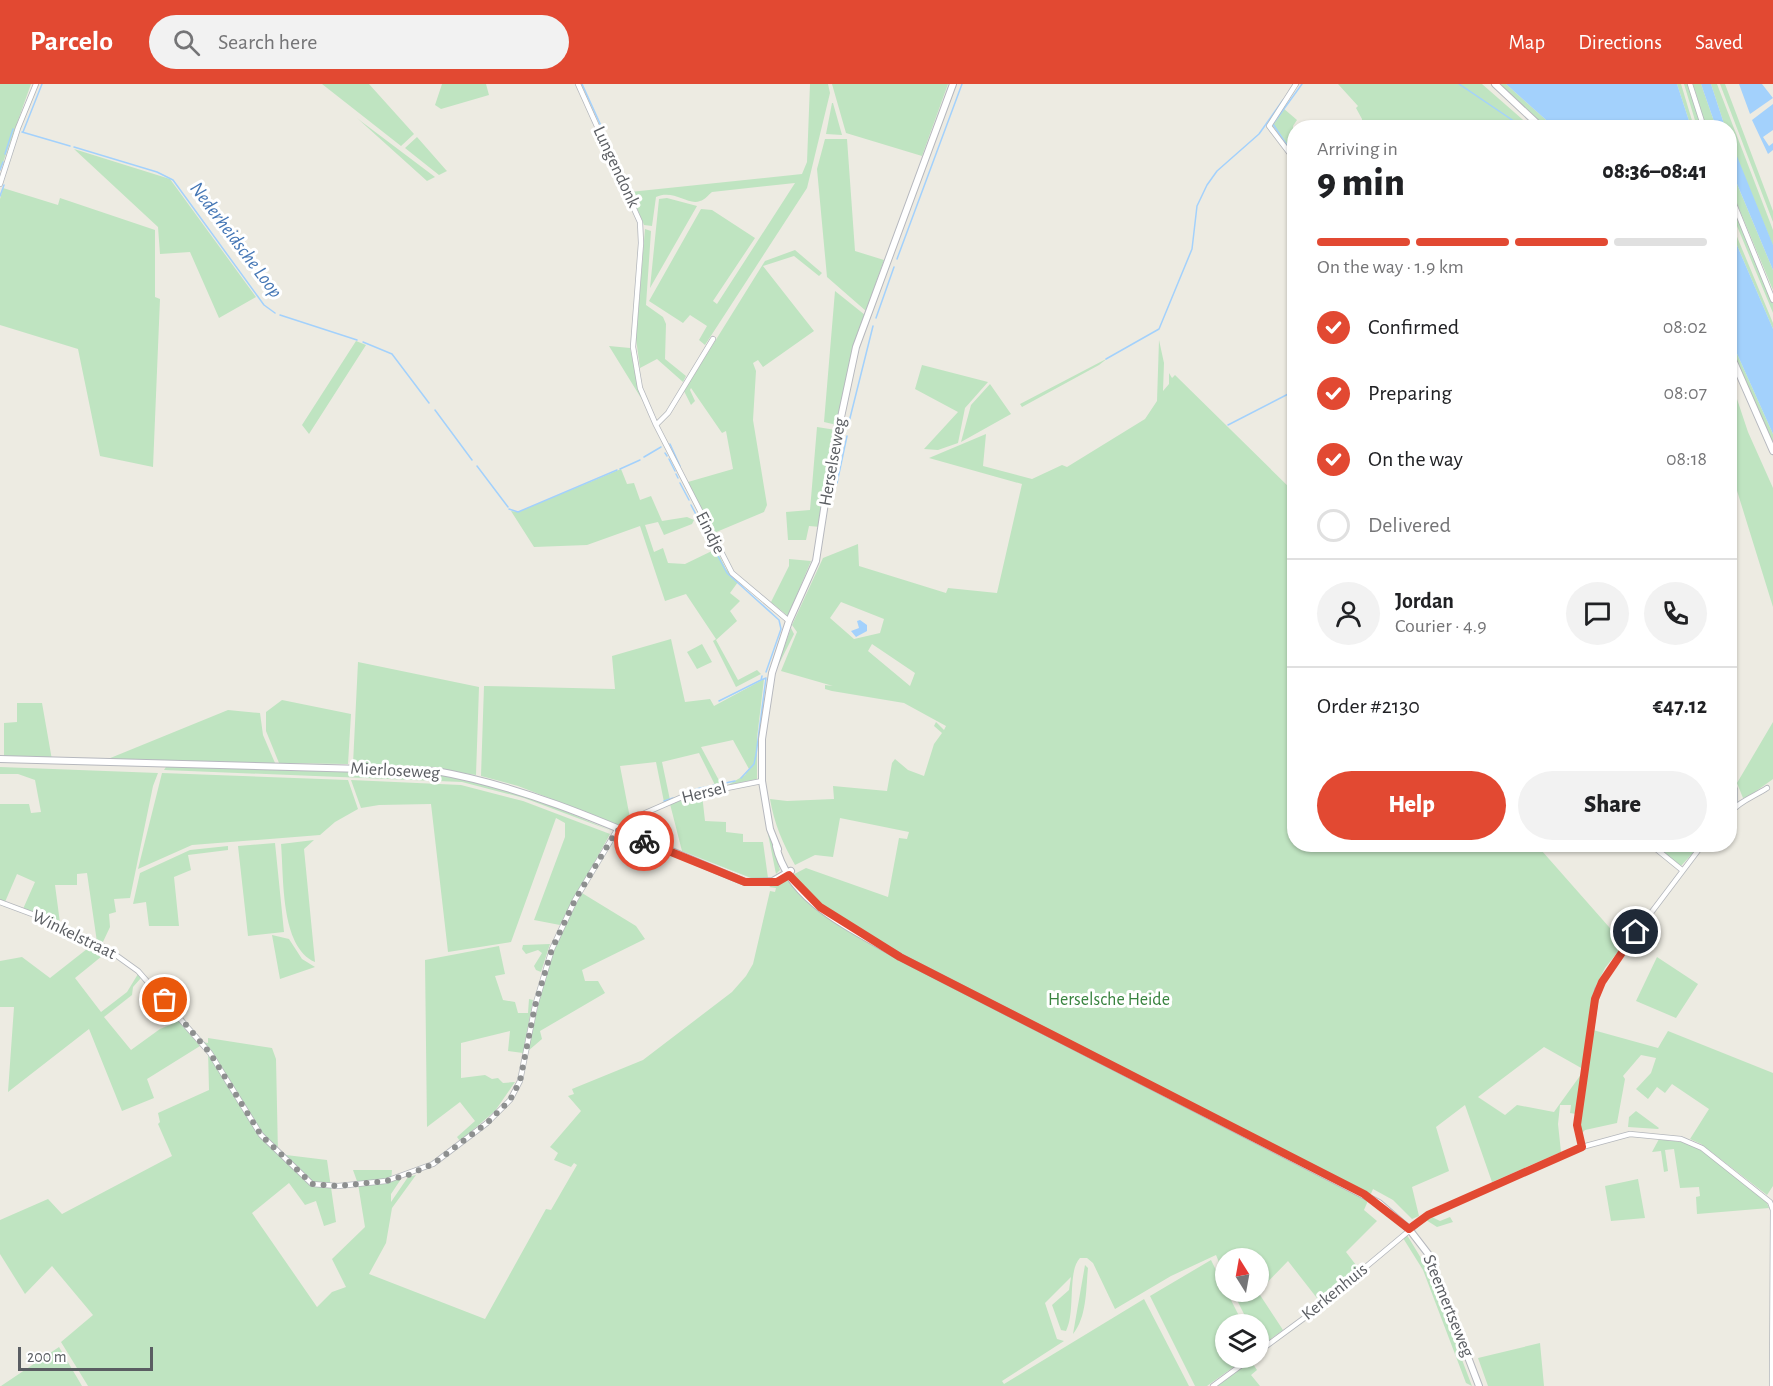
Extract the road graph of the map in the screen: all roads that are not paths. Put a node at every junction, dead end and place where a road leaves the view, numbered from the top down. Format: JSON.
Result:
{"nodes":[{"id":1,"x":36,"y":84,"type":"edge"},
{"id":2,"x":578,"y":84,"type":"edge"},
{"id":3,"x":953,"y":84,"type":"edge"},
{"id":4,"x":1296,"y":84,"type":"edge"},
{"id":5,"x":1495,"y":84,"type":"edge"},
{"id":6,"x":1690,"y":84,"type":"edge"},
{"id":7,"x":1533,"y":120,"type":"edge"},
{"id":8,"x":1701,"y":120,"type":"edge"},
{"id":9,"x":1287,"y":150,"type":"edge"},
{"id":10,"x":0,"y":184,"type":"edge"},
{"id":11,"x":1737,"y":211,"type":"edge"},
{"id":12,"x":1773,"y":300,"type":"edge"},
{"id":13,"x":633,"y":326,"type":"joint"},
{"id":14,"x":713,"y":339,"type":"dead end"},
{"id":15,"x":1737,"y":369,"type":"edge"},
{"id":16,"x":656,"y":425,"type":"junction"},
{"id":17,"x":1773,"y":451,"type":"edge"},
{"id":18,"x":789,"y":621,"type":"junction"},
{"id":19,"x":0,"y":759,"type":"edge"},
{"id":20,"x":762,"y":781,"type":"junction"},
{"id":21,"x":1767,"y":788,"type":"dead end"},
{"id":22,"x":1737,"y":805,"type":"edge"},
{"id":23,"x":617,"y":830,"type":"junction"},
{"id":24,"x":1660,"y":852,"type":"edge"},
{"id":25,"x":1697,"y":852,"type":"edge"},
{"id":26,"x":1682,"y":870,"type":"junction"},
{"id":27,"x":789,"y":872,"type":"junction"},
{"id":28,"x":0,"y":902,"type":"edge"},
{"id":29,"x":1582,"y":1147,"type":"junction"},
{"id":30,"x":1409,"y":1229,"type":"junction"},
{"id":31,"x":1269,"y":1344,"type":"edge"},
{"id":32,"x":1237,"y":1368,"type":"edge"},
{"id":33,"x":1213,"y":1386,"type":"edge"},
{"id":34,"x":1479,"y":1386,"type":"edge"},
{"id":35,"x":1772,"y":1386,"type":"edge"}],
"edges":[{"from":1,"to":10,"type":"street"},
{"from":2,"to":13,"type":"street","name":"Lungendonk"},
{"from":3,"to":18,"type":"street","name":"Herselseweg"},
{"from":4,"to":9,"type":"street"},
{"from":5,"to":7,"type":"street"},
{"from":6,"to":8,"type":"street"},
{"from":11,"to":12,"type":"street"},
{"from":13,"to":16,"type":"street","name":"Eindje"},
{"from":14,"to":16,"type":"street"},
{"from":15,"to":17,"type":"street"},
{"from":16,"to":18,"type":"street","name":"Eindje"},
{"from":18,"to":20,"type":"street","name":"Herselseweg"},
{"from":19,"to":23,"type":"street","name":"Mierloseweg"},
{"from":20,"to":23,"type":"street","name":"Hersel"},
{"from":20,"to":27,"type":"street","name":"Herselseweg"},
{"from":21,"to":22,"type":"street"},
{"from":23,"to":27,"type":"street","name":"Mierloseweg"},
{"from":23,"to":28,"type":"street","name":"Winkelstraat"},
{"from":24,"to":26,"type":"street"},
{"from":25,"to":26,"type":"street"},
{"from":26,"to":29,"type":"street"},
{"from":27,"to":30,"type":"street","name":"Herselseweg"},
{"from":29,"to":30,"type":"street","name":"Kerkenhuis"},
{"from":29,"to":35,"type":"street","name":"Kerkenhuis"},
{"from":30,"to":31,"type":"street","name":"Kerkenhuis"},
{"from":30,"to":34,"type":"street","name":"Steemertseweg"},
{"from":32,"to":33,"type":"street"}]}
